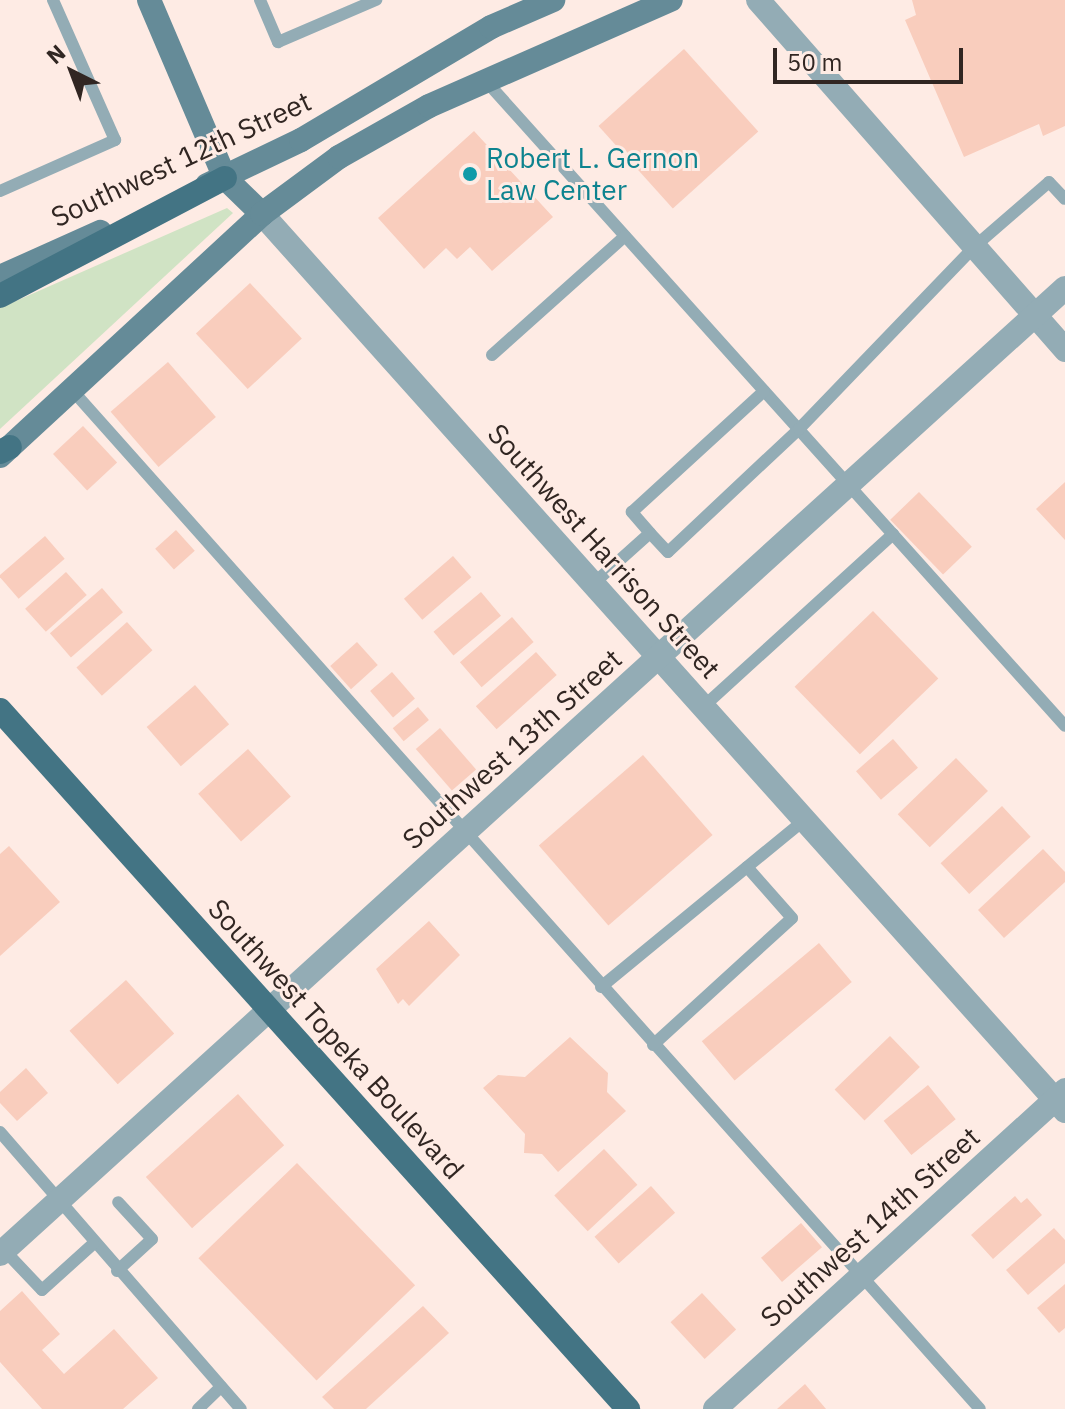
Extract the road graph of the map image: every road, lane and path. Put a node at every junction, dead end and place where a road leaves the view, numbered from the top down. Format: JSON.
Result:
{"nodes":[{"id":1,"x":53,"y":0,"type":"edge"},
{"id":2,"x":149,"y":0,"type":"edge"},
{"id":3,"x":260,"y":0,"type":"edge"},
{"id":4,"x":376,"y":0,"type":"edge"},
{"id":5,"x":553,"y":0,"type":"edge"},
{"id":6,"x":671,"y":0,"type":"edge"},
{"id":7,"x":758,"y":0,"type":"edge"},
{"id":8,"x":485,"y":80,"type":"junction"},
{"id":9,"x":225,"y":178,"type":"junction"},
{"id":10,"x":0,"y":191,"type":"edge"},
{"id":11,"x":1065,"y":199,"type":"edge"},
{"id":12,"x":262,"y":214,"type":"junction"},
{"id":13,"x":625,"y":236,"type":"junction"},
{"id":14,"x":974,"y":247,"type":"junction"},
{"id":15,"x":0,"y":277,"type":"edge"},
{"id":16,"x":1065,"y":288,"type":"edge"},
{"id":17,"x":0,"y":296,"type":"edge"},
{"id":18,"x":1035,"y":316,"type":"junction"},
{"id":19,"x":1065,"y":350,"type":"edge"},
{"id":20,"x":492,"y":355,"type":"dead end"},
{"id":21,"x":73,"y":391,"type":"junction"},
{"id":22,"x":764,"y":391,"type":"junction"},
{"id":23,"x":799,"y":429,"type":"junction"},
{"id":24,"x":3,"y":452,"type":"edge"},
{"id":25,"x":849,"y":485,"type":"junction"},
{"id":26,"x":650,"y":533,"type":"junction"},
{"id":27,"x":893,"y":534,"type":"junction"},
{"id":28,"x":593,"y":584,"type":"junction"},
{"id":29,"x":659,"y":657,"type":"junction"},
{"id":30,"x":703,"y":707,"type":"junction"},
{"id":31,"x":0,"y":710,"type":"edge"},
{"id":32,"x":1065,"y":726,"type":"edge"},
{"id":33,"x":804,"y":820,"type":"junction"},
{"id":34,"x":463,"y":834,"type":"junction"},
{"id":35,"x":747,"y":867,"type":"junction"},
{"id":36,"x":601,"y":987,"type":"junction"},
{"id":37,"x":270,"y":1010,"type":"junction"},
{"id":38,"x":653,"y":1045,"type":"junction"},
{"id":39,"x":1062,"y":1100,"type":"edge"},
{"id":40,"x":0,"y":1132,"type":"edge"},
{"id":41,"x":60,"y":1200,"type":"junction"},
{"id":42,"x":118,"y":1202,"type":"dead end"},
{"id":43,"x":93,"y":1244,"type":"junction"},
{"id":44,"x":2,"y":1252,"type":"edge"},
{"id":45,"x":117,"y":1271,"type":"junction"},
{"id":46,"x":861,"y":1276,"type":"junction"},
{"id":47,"x":221,"y":1387,"type":"junction"},
{"id":48,"x":198,"y":1409,"type":"edge"},
{"id":49,"x":241,"y":1409,"type":"edge"},
{"id":50,"x":628,"y":1409,"type":"edge"},
{"id":51,"x":715,"y":1409,"type":"edge"},
{"id":52,"x":980,"y":1409,"type":"edge"}],
"edges":[{"from":1,"to":10,"type":"lane"},
{"from":2,"to":9,"type":"main road","name":"Southwest Harrison Street"},
{"from":3,"to":4,"type":"lane"},
{"from":5,"to":9,"type":"main road","name":"Southwest 12th Street"},
{"from":6,"to":8,"type":"main road"},
{"from":7,"to":14,"type":"street"},
{"from":8,"to":12,"type":"main road"},
{"from":8,"to":13,"type":"lane"},
{"from":9,"to":12,"type":"main road","name":"Southwest Harrison Street"},
{"from":9,"to":15,"type":"main road","name":"Southwest 12th Street"},
{"from":9,"to":17,"type":"main road"},
{"from":11,"to":14,"type":"lane"},
{"from":12,"to":21,"type":"main road"},
{"from":12,"to":28,"type":"street","name":"Southwest Harrison Street"},
{"from":13,"to":20,"type":"lane"},
{"from":13,"to":22,"type":"lane"},
{"from":14,"to":18,"type":"street"},
{"from":14,"to":23,"type":"lane"},
{"from":16,"to":18,"type":"street","name":"Southwest 13th Street"},
{"from":18,"to":19,"type":"street"},
{"from":18,"to":25,"type":"street","name":"Southwest 13th Street"},
{"from":21,"to":24,"type":"main road"},
{"from":21,"to":34,"type":"lane"},
{"from":22,"to":23,"type":"lane"},
{"from":22,"to":26,"type":"lane"},
{"from":23,"to":25,"type":"lane"},
{"from":23,"to":26,"type":"lane"},
{"from":25,"to":27,"type":"lane"},
{"from":25,"to":29,"type":"street","name":"Southwest 13th Street"},
{"from":26,"to":28,"type":"lane"},
{"from":27,"to":30,"type":"lane"},
{"from":27,"to":32,"type":"lane"},
{"from":28,"to":29,"type":"street","name":"Southwest Harrison Street"},
{"from":29,"to":30,"type":"street","name":"Southwest Harrison Street"},
{"from":29,"to":34,"type":"street","name":"Southwest 13th Street"},
{"from":30,"to":33,"type":"street","name":"Southwest Harrison Street"},
{"from":31,"to":37,"type":"main road","name":"Southwest Topeka Boulevard"},
{"from":33,"to":35,"type":"lane"},
{"from":33,"to":39,"type":"street","name":"Southwest Harrison Street"},
{"from":34,"to":36,"type":"lane"},
{"from":34,"to":37,"type":"street","name":"Southwest 13th Street"},
{"from":35,"to":36,"type":"lane"},
{"from":35,"to":38,"type":"lane"},
{"from":36,"to":38,"type":"lane"},
{"from":37,"to":41,"type":"street","name":"Southwest 13th Street"},
{"from":37,"to":50,"type":"main road","name":"Southwest Topeka Boulevard"},
{"from":38,"to":46,"type":"lane"},
{"from":39,"to":46,"type":"street","name":"Southwest 14th Street"},
{"from":40,"to":41,"type":"lane"},
{"from":41,"to":43,"type":"lane"},
{"from":41,"to":44,"type":"street","name":"Southwest 13th Street"},
{"from":42,"to":45,"type":"lane"},
{"from":43,"to":44,"type":"lane"},
{"from":43,"to":45,"type":"lane"},
{"from":45,"to":47,"type":"lane"},
{"from":46,"to":51,"type":"street","name":"Southwest 14th Street"},
{"from":46,"to":52,"type":"lane"},
{"from":47,"to":48,"type":"lane"},
{"from":47,"to":49,"type":"lane"}]}
